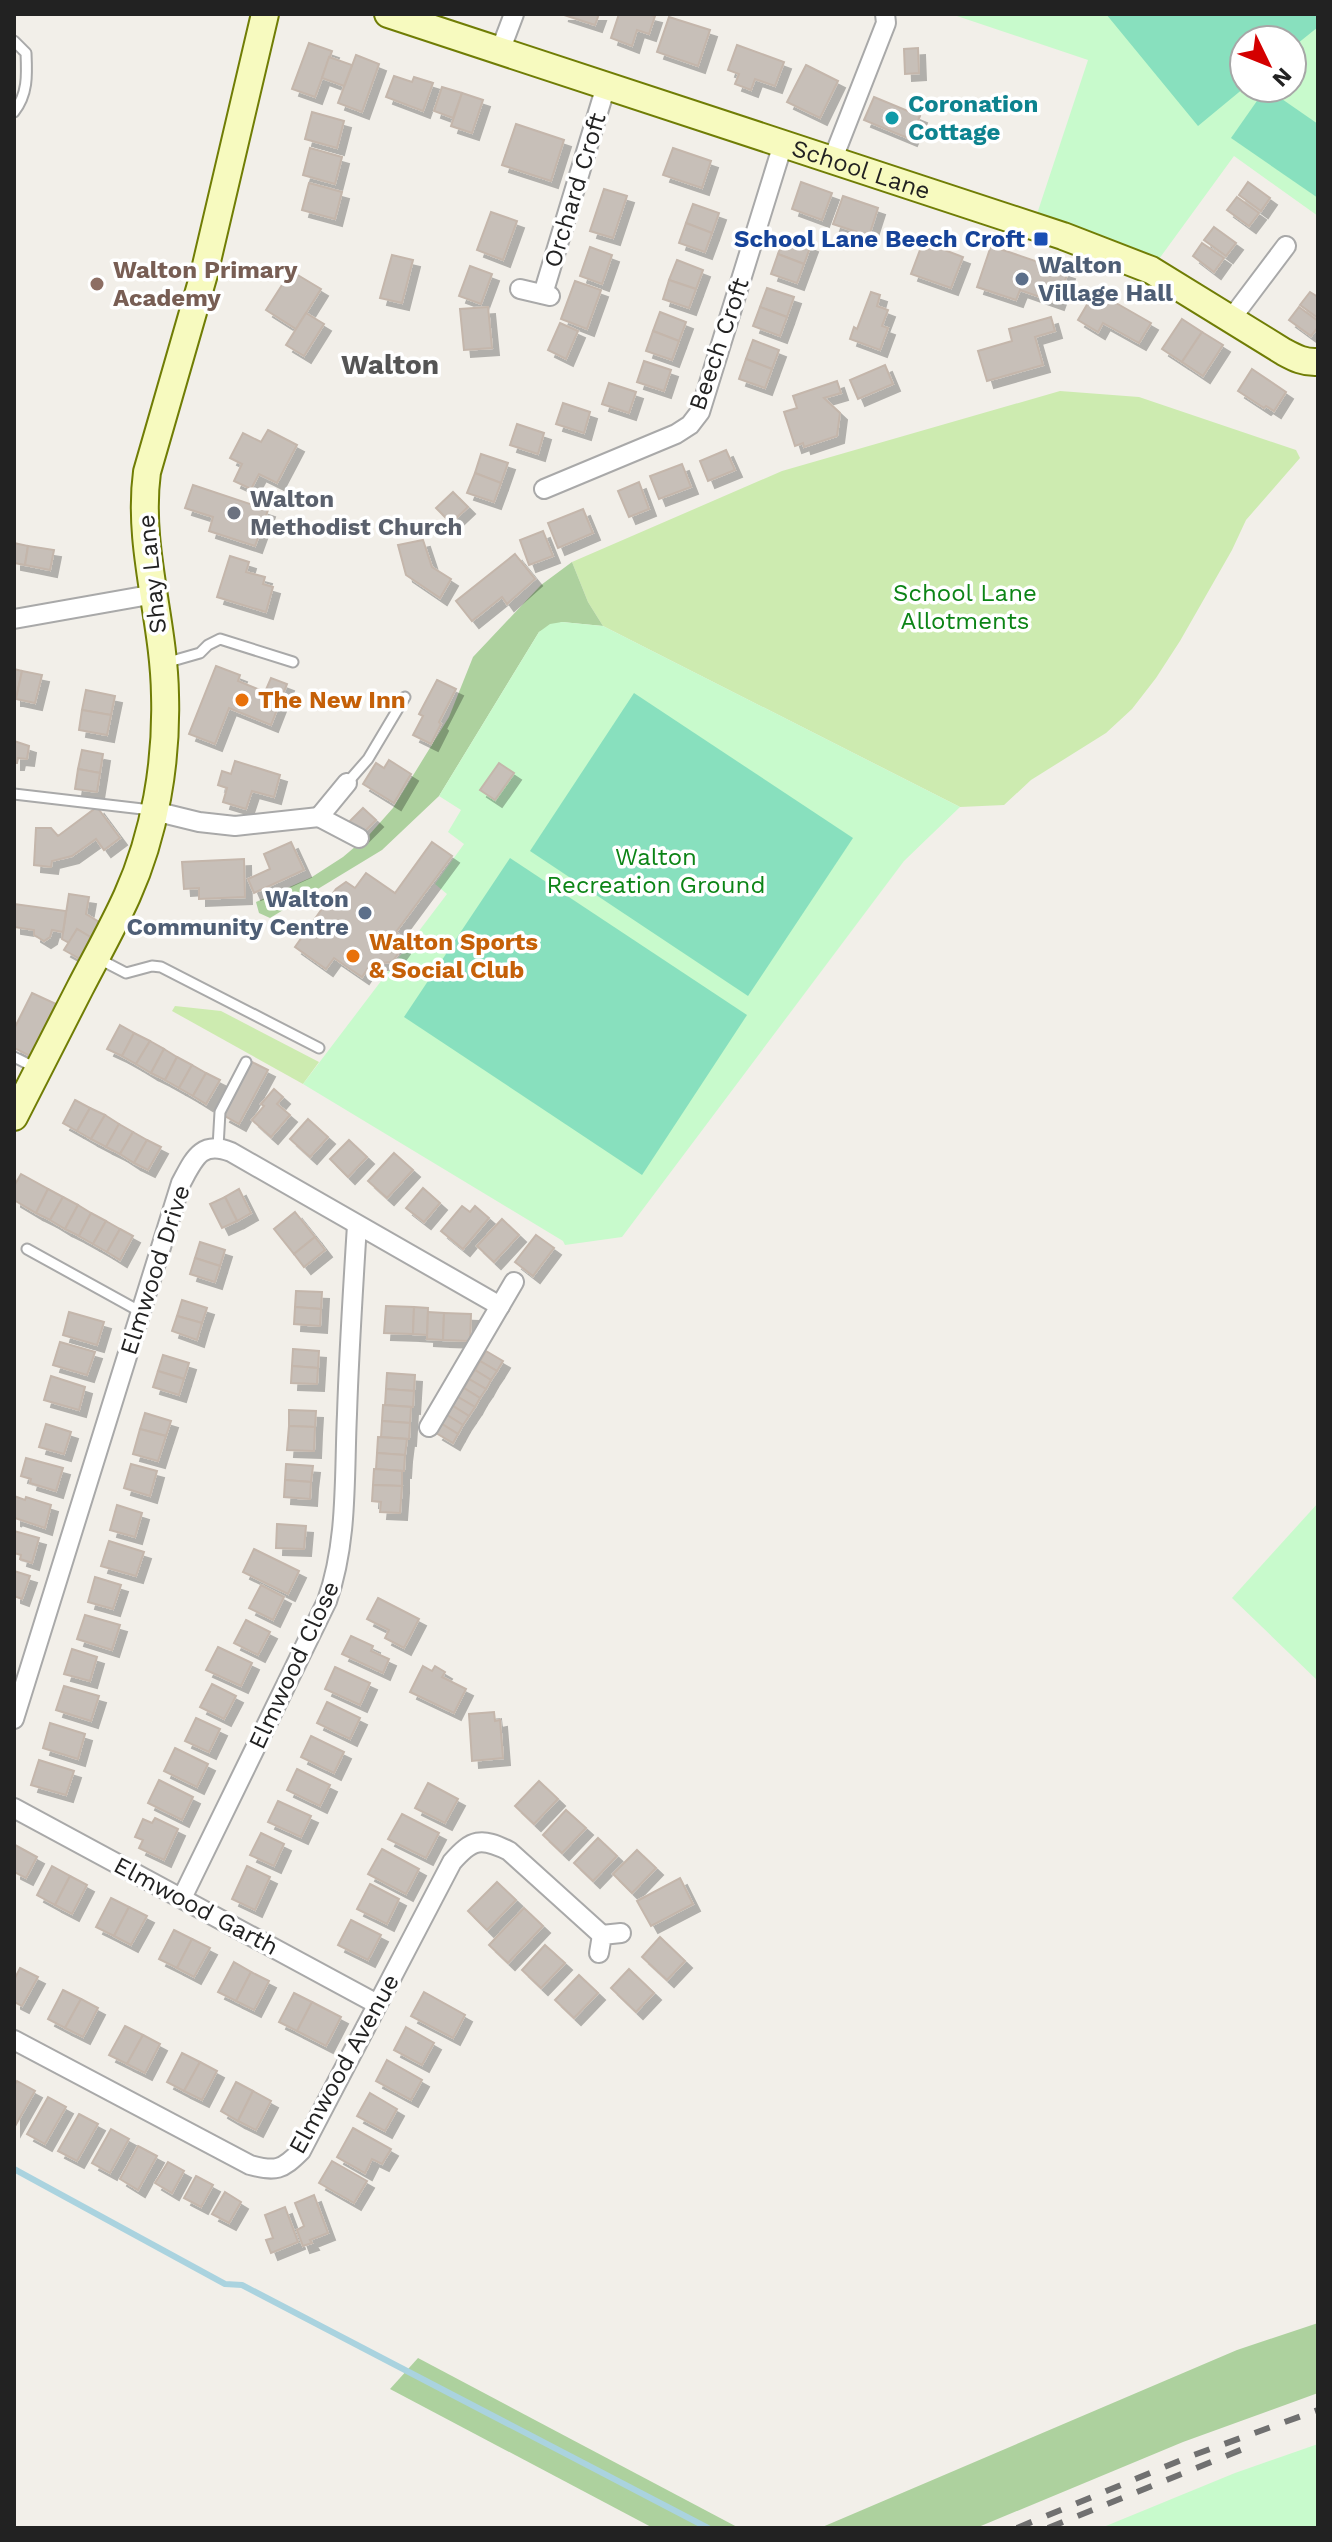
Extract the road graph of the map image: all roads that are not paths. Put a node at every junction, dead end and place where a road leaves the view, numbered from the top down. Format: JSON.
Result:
{"nodes":[{"id":1,"x":265,"y":14,"type":"edge"},
{"id":2,"x":388,"y":14,"type":"edge"},
{"id":3,"x":514,"y":14,"type":"edge"},
{"id":4,"x":885,"y":14,"type":"edge"},
{"id":5,"x":14,"y":41,"type":"edge"},
{"id":6,"x":500,"y":51,"type":"junction"},
{"id":7,"x":606,"y":86,"type":"junction"},
{"id":8,"x":14,"y":112,"type":"edge"},
{"id":9,"x":783,"y":144,"type":"junction"},
{"id":10,"x":832,"y":161,"type":"junction"},
{"id":11,"x":1275,"y":252,"type":"dead end"},
{"id":12,"x":520,"y":289,"type":"dead end"},
{"id":13,"x":1231,"y":319,"type":"junction"},
{"id":14,"x":1318,"y":362,"type":"edge"},
{"id":15,"x":544,"y":489,"type":"dead end"},
{"id":16,"x":155,"y":594,"type":"junction"},
{"id":17,"x":14,"y":619,"type":"edge"},
{"id":18,"x":293,"y":662,"type":"dead end"},
{"id":19,"x":162,"y":664,"type":"junction"},
{"id":20,"x":405,"y":697,"type":"dead end"},
{"id":21,"x":347,"y":783,"type":"joint"},
{"id":22,"x":14,"y":794,"type":"edge"},
{"id":23,"x":154,"y":811,"type":"junction"},
{"id":24,"x":319,"y":817,"type":"junction"},
{"id":25,"x":359,"y":838,"type":"dead end"},
{"id":26,"x":96,"y":957,"type":"junction"},
{"id":27,"x":319,"y":1048,"type":"dead end"},
{"id":28,"x":14,"y":1057,"type":"edge"},
{"id":29,"x":246,"y":1062,"type":"dead end"},
{"id":30,"x":39,"y":1070,"type":"junction"},
{"id":31,"x":14,"y":1117,"type":"edge"},
{"id":32,"x":218,"y":1147,"type":"junction"},
{"id":33,"x":357,"y":1225,"type":"junction"},
{"id":34,"x":27,"y":1249,"type":"dead end"},
{"id":35,"x":514,"y":1282,"type":"dead end"},
{"id":36,"x":500,"y":1306,"type":"junction"},
{"id":37,"x":141,"y":1312,"type":"junction"},
{"id":38,"x":429,"y":1427,"type":"dead end"},
{"id":39,"x":14,"y":1719,"type":"edge"},
{"id":40,"x":14,"y":1808,"type":"edge"},
{"id":41,"x":182,"y":1898,"type":"junction"},
{"id":42,"x":621,"y":1933,"type":"dead end"},
{"id":43,"x":377,"y":2004,"type":"junction"},
{"id":44,"x":14,"y":2040,"type":"edge"}],
"edges":[{"from":1,"to":16,"type":"main road","name":"Shay Lane"},
{"from":2,"to":6,"type":"main road","name":"School Lane"},
{"from":3,"to":6,"type":"street"},
{"from":4,"to":10,"type":"street"},
{"from":5,"to":8,"type":"lane"},
{"from":6,"to":7,"type":"main road","name":"School Lane"},
{"from":7,"to":9,"type":"main road","name":"School Lane"},
{"from":7,"to":12,"type":"street","name":"Orchard Croft"},
{"from":9,"to":10,"type":"main road","name":"School Lane"},
{"from":9,"to":15,"type":"street","name":"Beech Croft"},
{"from":10,"to":13,"type":"main road","name":"School Lane"},
{"from":11,"to":13,"type":"street"},
{"from":13,"to":14,"type":"main road","name":"School Lane"},
{"from":16,"to":17,"type":"street"},
{"from":16,"to":19,"type":"main road","name":"Shay Lane"},
{"from":18,"to":19,"type":"lane"},
{"from":19,"to":23,"type":"main road","name":"Shay Lane"},
{"from":20,"to":21,"type":"lane"},
{"from":21,"to":24,"type":"street"},
{"from":22,"to":23,"type":"lane"},
{"from":23,"to":24,"type":"street"},
{"from":23,"to":26,"type":"main road","name":"Shay Lane"},
{"from":24,"to":25,"type":"street"},
{"from":26,"to":27,"type":"lane"},
{"from":26,"to":30,"type":"main road","name":"Shay Lane"},
{"from":28,"to":30,"type":"lane"},
{"from":29,"to":32,"type":"lane"},
{"from":30,"to":31,"type":"main road","name":"Shay Lane"},
{"from":32,"to":33,"type":"street"},
{"from":32,"to":37,"type":"street","name":"Elmwood Drive"},
{"from":33,"to":36,"type":"street"},
{"from":33,"to":41,"type":"street","name":"Elmwood Close"},
{"from":34,"to":37,"type":"lane"},
{"from":35,"to":36,"type":"street"},
{"from":36,"to":38,"type":"street"},
{"from":37,"to":39,"type":"street","name":"Elmwood Drive"},
{"from":40,"to":41,"type":"street","name":"Elmwood Garth"},
{"from":41,"to":43,"type":"street","name":"Elmwood Garth"},
{"from":42,"to":43,"type":"street","name":"Elmwood Avenue"},
{"from":43,"to":44,"type":"street","name":"Elmwood Avenue"}]}
